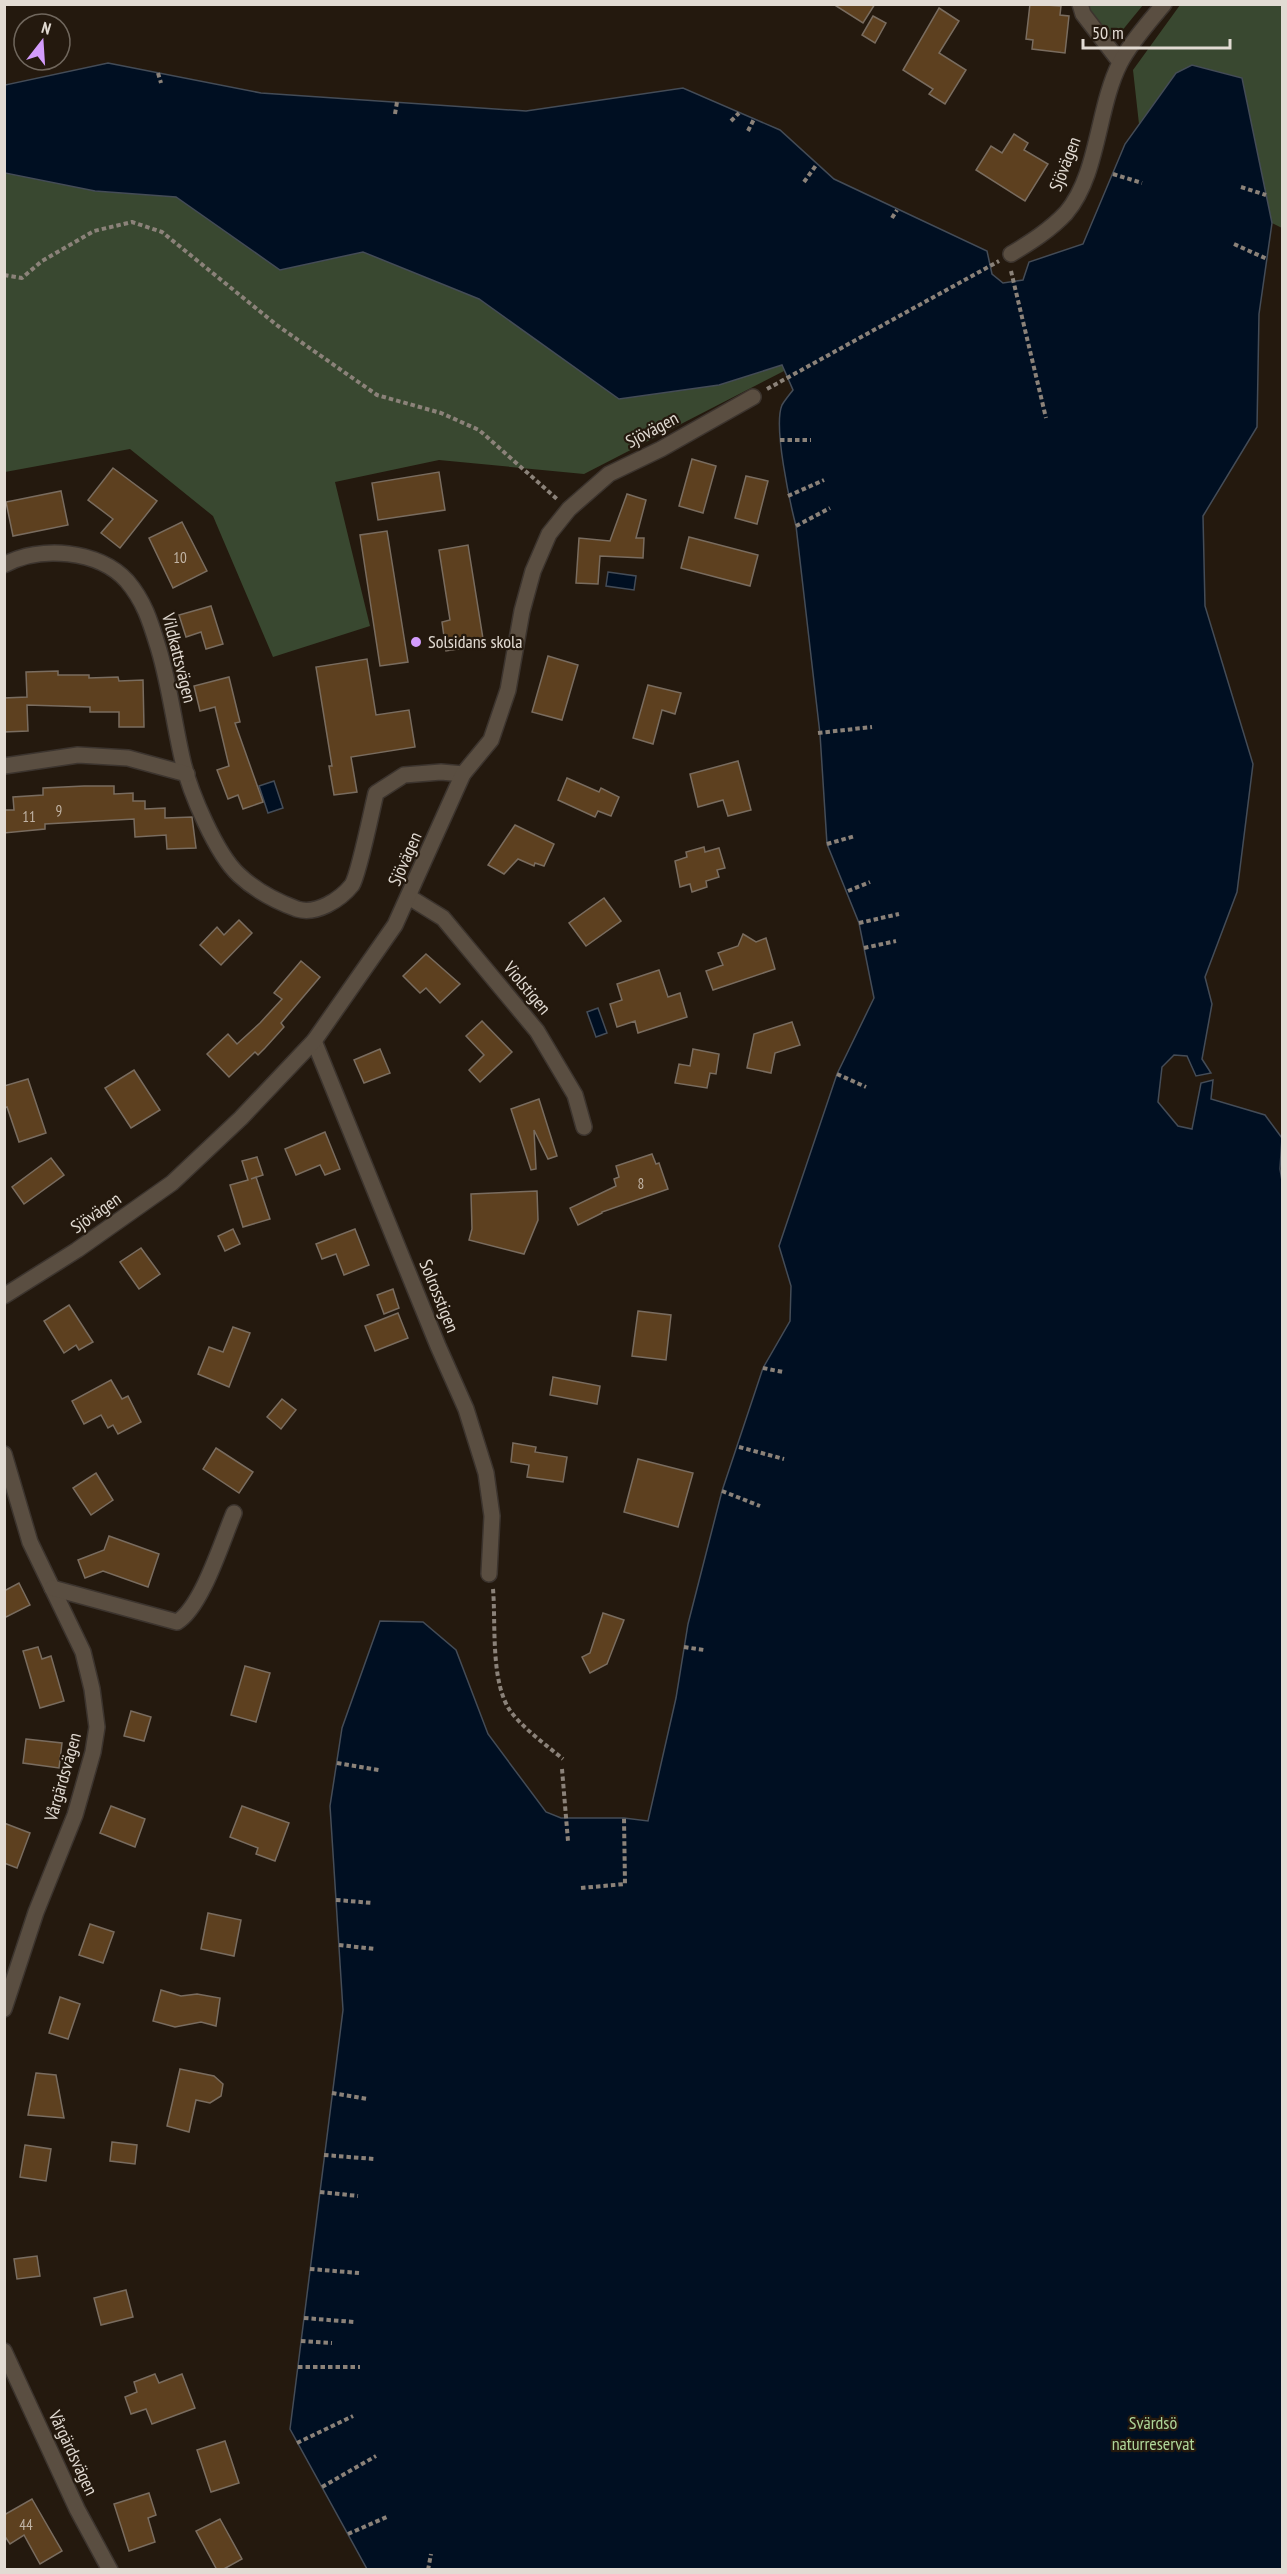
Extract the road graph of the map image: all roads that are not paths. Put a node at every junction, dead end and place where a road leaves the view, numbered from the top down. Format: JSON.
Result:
{"nodes":[{"id":1,"x":1080,"y":4,"type":"edge"},
{"id":2,"x":1164,"y":4,"type":"edge"},
{"id":3,"x":1120,"y":62,"type":"junction"},
{"id":4,"x":1011,"y":261,"type":"road end"},
{"id":5,"x":753,"y":397,"type":"road end"},
{"id":6,"x":4,"y":565,"type":"edge"},
{"id":7,"x":4,"y":766,"type":"edge"},
{"id":8,"x":187,"y":774,"type":"junction"},
{"id":9,"x":463,"y":774,"type":"junction"},
{"id":10,"x":409,"y":897,"type":"junction"},
{"id":11,"x":314,"y":1041,"type":"junction"},
{"id":12,"x":584,"y":1126,"type":"dead end"},
{"id":13,"x":4,"y":1296,"type":"edge"},
{"id":14,"x":4,"y":1454,"type":"edge"},
{"id":15,"x":234,"y":1513,"type":"dead end"},
{"id":16,"x":489,"y":1574,"type":"road end"},
{"id":17,"x":52,"y":1588,"type":"junction"},
{"id":18,"x":4,"y":2009,"type":"edge"},
{"id":19,"x":4,"y":2351,"type":"edge"},
{"id":20,"x":110,"y":2570,"type":"edge"}],
"edges":[{"from":1,"to":3,"type":"street"},
{"from":2,"to":3,"type":"street","name":"Sjövägen"},
{"from":3,"to":4,"type":"street","name":"Sjövägen"},
{"from":5,"to":9,"type":"street","name":"Sjövägen"},
{"from":6,"to":8,"type":"street","name":"Vildkattsvägen"},
{"from":7,"to":8,"type":"street"},
{"from":8,"to":9,"type":"street","name":"Vildkattsvägen"},
{"from":9,"to":10,"type":"street","name":"Sjövägen"},
{"from":10,"to":11,"type":"street","name":"Sjövägen"},
{"from":10,"to":12,"type":"street","name":"Violstigen"},
{"from":11,"to":13,"type":"street","name":"Sjövägen"},
{"from":11,"to":16,"type":"street","name":"Solrosstigen"},
{"from":14,"to":17,"type":"street","name":"Vårgärdsvägen"},
{"from":15,"to":17,"type":"street"},
{"from":17,"to":18,"type":"street","name":"Vårgärdsvägen"},
{"from":19,"to":20,"type":"street","name":"Vårgärdsvägen"}]}
